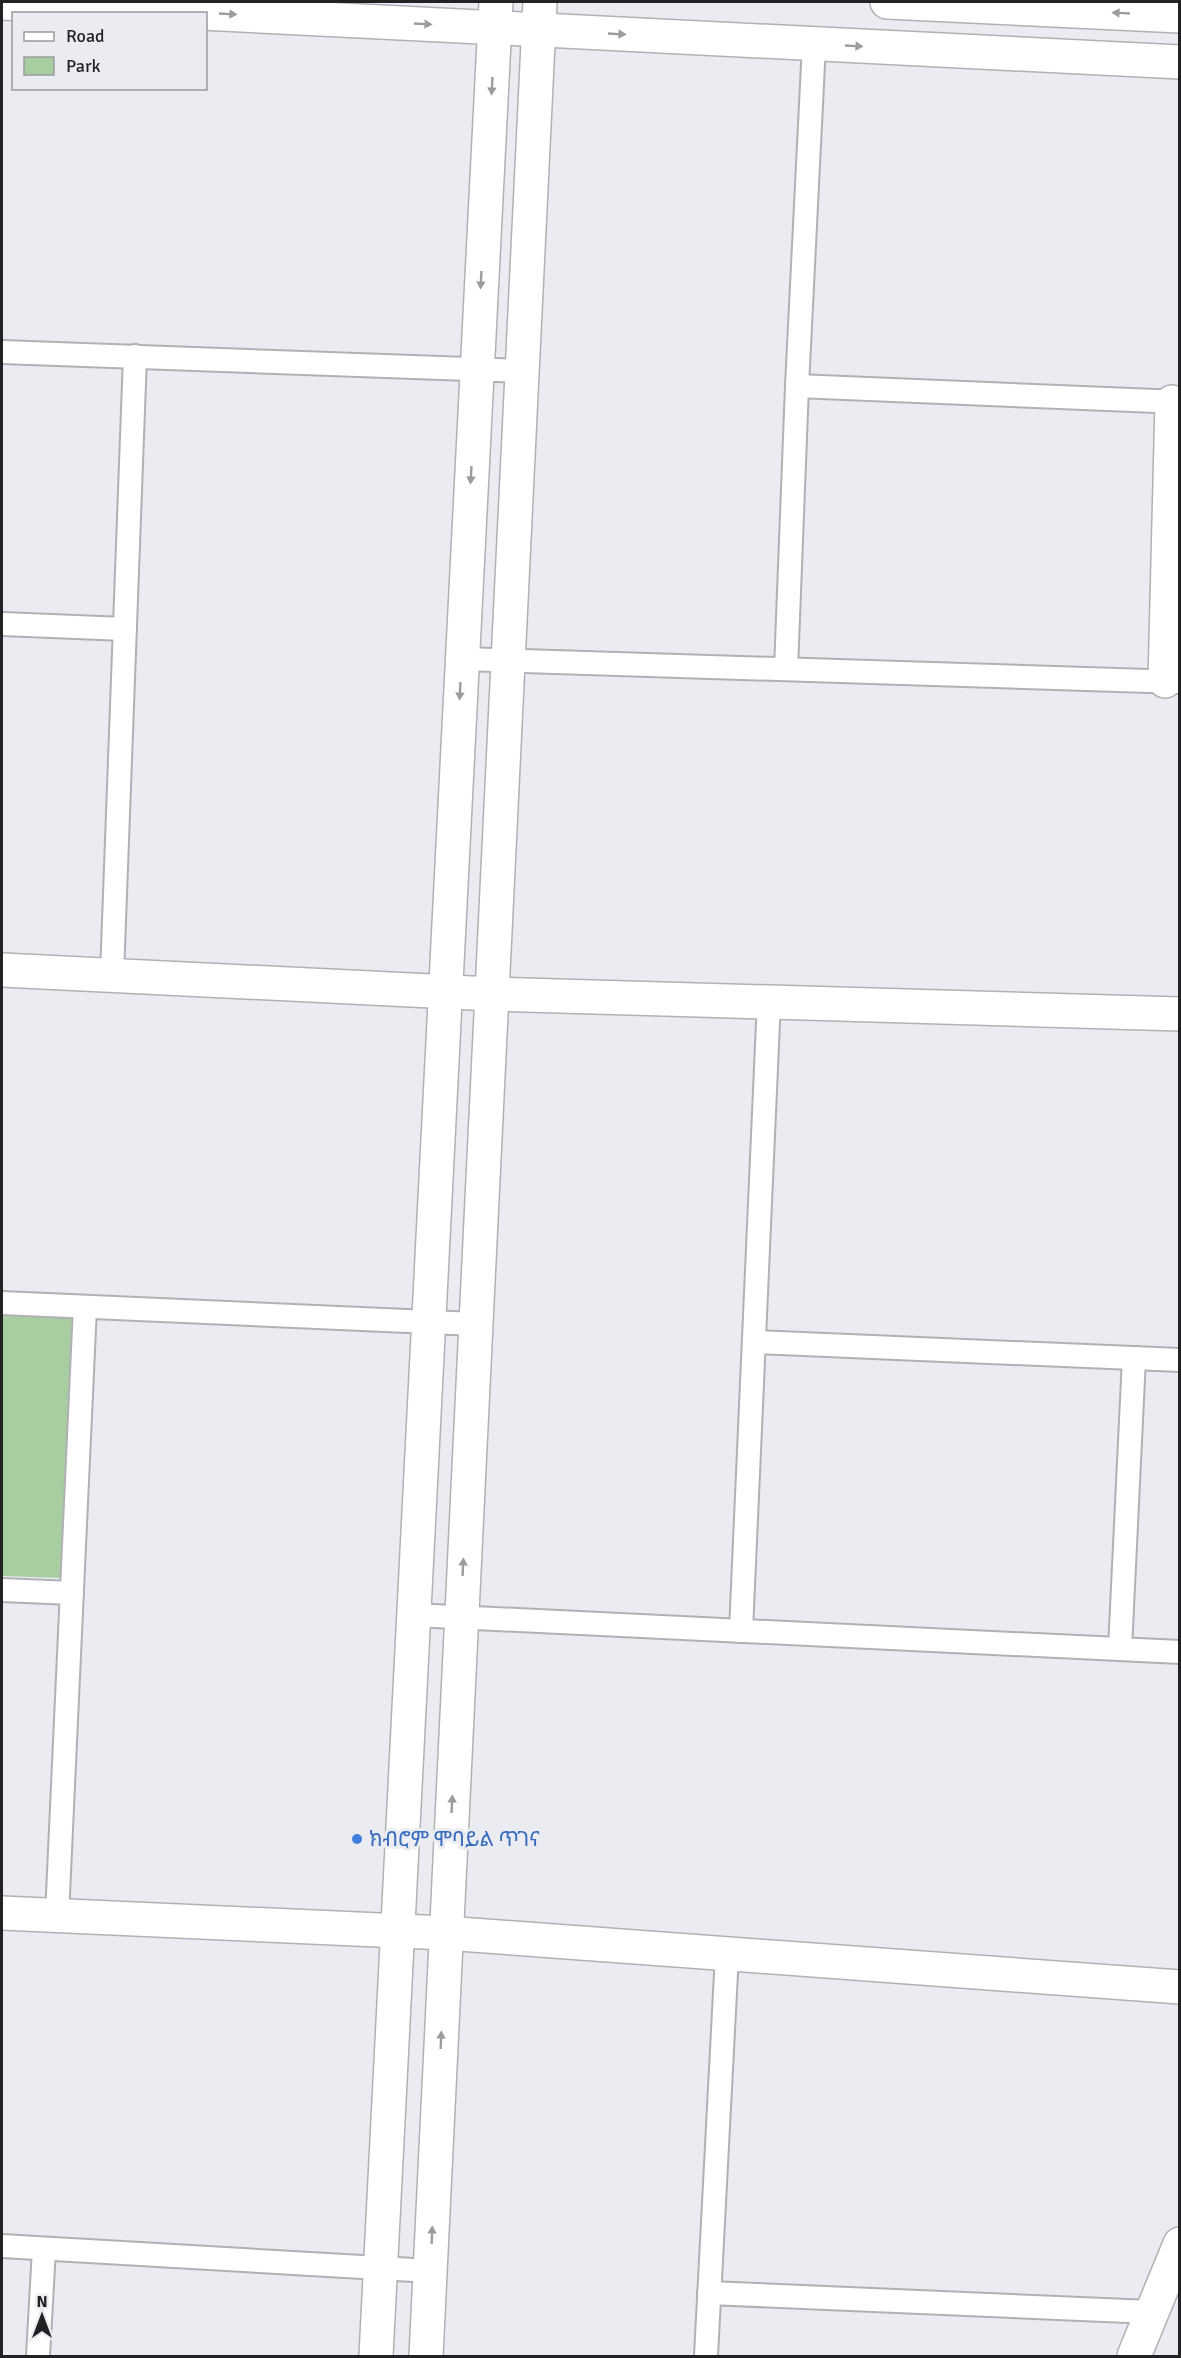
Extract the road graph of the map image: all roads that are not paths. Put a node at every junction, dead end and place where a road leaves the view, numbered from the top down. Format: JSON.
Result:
{"nodes":[{"id":1,"x":887,"y":2,"type":"edge"},
{"id":2,"x":2,"y":3,"type":"edge"},
{"id":3,"x":153,"y":6,"type":"edge"},
{"id":4,"x":495,"y":14,"type":"edge"},
{"id":5,"x":540,"y":16,"type":"edge"},
{"id":6,"x":1179,"y":16,"type":"edge"},
{"id":7,"x":814,"y":44,"type":"junction"},
{"id":8,"x":1179,"y":62,"type":"edge"},
{"id":9,"x":2,"y":352,"type":"edge"},
{"id":10,"x":135,"y":356,"type":"junction"},
{"id":11,"x":477,"y":369,"type":"junction"},
{"id":12,"x":522,"y":371,"type":"junction"},
{"id":13,"x":796,"y":386,"type":"junction"},
{"id":14,"x":1176,"y":402,"type":"edge"},
{"id":15,"x":2,"y":624,"type":"edge"},
{"id":16,"x":125,"y":629,"type":"junction"},
{"id":17,"x":462,"y":659,"type":"junction"},
{"id":18,"x":508,"y":661,"type":"junction"},
{"id":19,"x":786,"y":669,"type":"junction"},
{"id":20,"x":1172,"y":682,"type":"edge"},
{"id":21,"x":2,"y":970,"type":"edge"},
{"id":22,"x":112,"y":975,"type":"junction"},
{"id":23,"x":445,"y":991,"type":"junction"},
{"id":24,"x":492,"y":994,"type":"junction"},
{"id":25,"x":769,"y":1000,"type":"junction"},
{"id":26,"x":1179,"y":1014,"type":"edge"},
{"id":27,"x":2,"y":1303,"type":"edge"},
{"id":28,"x":85,"y":1307,"type":"junction"},
{"id":29,"x":428,"y":1322,"type":"junction"},
{"id":30,"x":475,"y":1324,"type":"junction"},
{"id":31,"x":754,"y":1342,"type":"junction"},
{"id":32,"x":1134,"y":1358,"type":"junction"},
{"id":33,"x":1179,"y":1360,"type":"edge"},
{"id":34,"x":2,"y":1590,"type":"edge"},
{"id":35,"x":72,"y":1593,"type":"junction"},
{"id":36,"x":413,"y":1615,"type":"junction"},
{"id":37,"x":461,"y":1617,"type":"junction"},
{"id":38,"x":741,"y":1631,"type":"junction"},
{"id":39,"x":1120,"y":1649,"type":"junction"},
{"id":40,"x":1179,"y":1652,"type":"edge"},
{"id":41,"x":2,"y":1914,"type":"edge"},
{"id":42,"x":57,"y":1916,"type":"junction"},
{"id":43,"x":397,"y":1932,"type":"junction"},
{"id":44,"x":445,"y":1933,"type":"junction"},
{"id":45,"x":727,"y":1954,"type":"junction"},
{"id":46,"x":1179,"y":1987,"type":"edge"},
{"id":47,"x":1179,"y":2244,"type":"edge"},
{"id":48,"x":2,"y":2246,"type":"edge"},
{"id":49,"x":44,"y":2249,"type":"junction"},
{"id":50,"x":380,"y":2268,"type":"junction"},
{"id":51,"x":431,"y":2271,"type":"junction"},
{"id":52,"x":709,"y":2293,"type":"junction"},
{"id":53,"x":1151,"y":2312,"type":"junction"},
{"id":54,"x":38,"y":2356,"type":"edge"},
{"id":55,"x":376,"y":2356,"type":"edge"},
{"id":56,"x":426,"y":2356,"type":"edge"},
{"id":57,"x":706,"y":2356,"type":"edge"},
{"id":58,"x":1134,"y":2356,"type":"edge"}],
"edges":[{"from":6,"to":1,"type":"street","one_way":true},
{"from":2,"to":3,"type":"street"},
{"from":3,"to":4,"type":"street","one_way":true},
{"from":4,"to":5,"type":"street"},
{"from":4,"to":11,"type":"street","one_way":true},
{"from":5,"to":7,"type":"street","one_way":true},
{"from":5,"to":12,"type":"street"},
{"from":7,"to":8,"type":"street","one_way":true},
{"from":7,"to":13,"type":"lane"},
{"from":9,"to":10,"type":"lane"},
{"from":10,"to":11,"type":"lane"},
{"from":10,"to":16,"type":"lane"},
{"from":11,"to":12,"type":"lane"},
{"from":11,"to":17,"type":"street","one_way":true},
{"from":12,"to":18,"type":"street"},
{"from":13,"to":14,"type":"lane"},
{"from":13,"to":19,"type":"lane"},
{"from":14,"to":20,"type":"street"},
{"from":15,"to":16,"type":"lane"},
{"from":16,"to":22,"type":"lane"},
{"from":17,"to":18,"type":"lane"},
{"from":17,"to":23,"type":"street","one_way":true},
{"from":18,"to":19,"type":"lane"},
{"from":18,"to":24,"type":"street"},
{"from":19,"to":20,"type":"lane"},
{"from":21,"to":22,"type":"street"},
{"from":22,"to":23,"type":"street"},
{"from":23,"to":24,"type":"street"},
{"from":23,"to":29,"type":"street"},
{"from":24,"to":25,"type":"street"},
{"from":24,"to":30,"type":"street"},
{"from":25,"to":26,"type":"street"},
{"from":25,"to":31,"type":"lane"},
{"from":27,"to":28,"type":"lane"},
{"from":28,"to":29,"type":"lane"},
{"from":28,"to":35,"type":"lane"},
{"from":29,"to":30,"type":"lane"},
{"from":29,"to":36,"type":"street"},
{"from":37,"to":30,"type":"street","one_way":true},
{"from":31,"to":32,"type":"lane"},
{"from":31,"to":38,"type":"lane"},
{"from":32,"to":33,"type":"lane"},
{"from":32,"to":39,"type":"lane"},
{"from":34,"to":35,"type":"lane"},
{"from":35,"to":42,"type":"lane"},
{"from":36,"to":37,"type":"lane"},
{"from":36,"to":43,"type":"street"},
{"from":37,"to":38,"type":"lane"},
{"from":44,"to":37,"type":"street","one_way":true},
{"from":38,"to":39,"type":"lane"},
{"from":39,"to":40,"type":"lane"},
{"from":41,"to":42,"type":"street"},
{"from":42,"to":43,"type":"street"},
{"from":43,"to":44,"type":"street"},
{"from":43,"to":50,"type":"street"},
{"from":44,"to":45,"type":"street"},
{"from":51,"to":44,"type":"street","one_way":true},
{"from":45,"to":46,"type":"street"},
{"from":45,"to":52,"type":"lane"},
{"from":47,"to":53,"type":"street"},
{"from":48,"to":49,"type":"lane"},
{"from":49,"to":50,"type":"lane"},
{"from":49,"to":54,"type":"lane"},
{"from":50,"to":51,"type":"lane"},
{"from":50,"to":55,"type":"street"},
{"from":51,"to":56,"type":"street"},
{"from":52,"to":53,"type":"lane"},
{"from":52,"to":57,"type":"lane"},
{"from":53,"to":58,"type":"street"}]}
